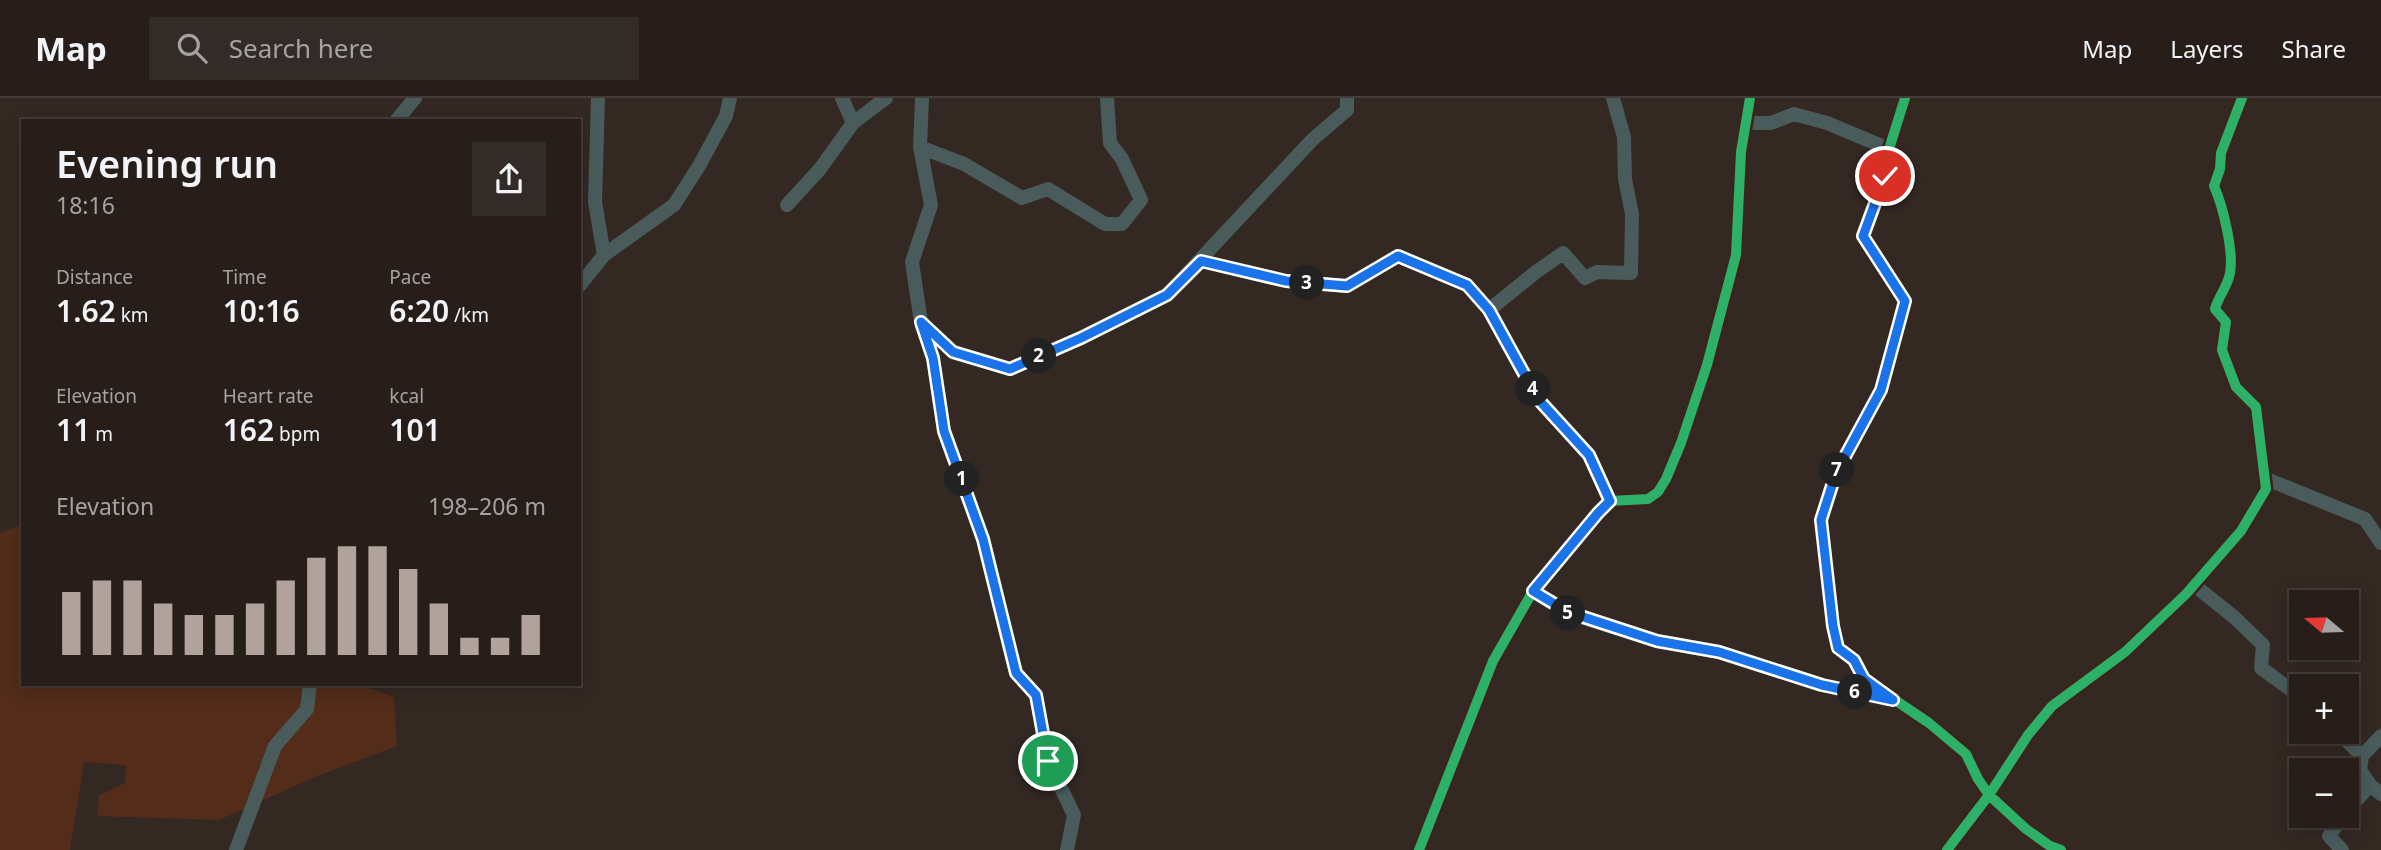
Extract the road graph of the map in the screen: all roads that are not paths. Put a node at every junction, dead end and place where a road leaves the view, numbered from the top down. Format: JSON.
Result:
{"nodes":[{"id":1,"x":415,"y":98,"type":"edge"},
{"id":2,"x":730,"y":98,"type":"edge"},
{"id":3,"x":842,"y":98,"type":"edge"},
{"id":4,"x":887,"y":98,"type":"edge"},
{"id":5,"x":922,"y":98,"type":"edge"},
{"id":6,"x":1107,"y":98,"type":"edge"},
{"id":7,"x":1347,"y":98,"type":"edge"},
{"id":8,"x":1613,"y":98,"type":"edge"},
{"id":9,"x":1750,"y":98,"type":"edge"},
{"id":10,"x":1905,"y":98,"type":"edge"},
{"id":11,"x":2242,"y":98,"type":"edge"},
{"id":12,"x":599,"y":101,"type":"edge"},
{"id":13,"x":398,"y":119,"type":"edge"},
{"id":14,"x":853,"y":123,"type":"junction"},
{"id":15,"x":1746,"y":123,"type":"junction"},
{"id":16,"x":920,"y":148,"type":"junction"},
{"id":17,"x":1889,"y":149,"type":"junction"},
{"id":18,"x":787,"y":205,"type":"dead end"},
{"id":19,"x":604,"y":256,"type":"junction"},
{"id":20,"x":1201,"y":261,"type":"junction"},
{"id":21,"x":581,"y":284,"type":"edge"},
{"id":22,"x":1489,"y":310,"type":"junction"},
{"id":23,"x":921,"y":322,"type":"junction"},
{"id":24,"x":2266,"y":489,"type":"junction"},
{"id":25,"x":1610,"y":501,"type":"junction"},
{"id":26,"x":2381,"y":543,"type":"edge"},
{"id":27,"x":2194,"y":585,"type":"junction"},
{"id":28,"x":1533,"y":591,"type":"junction"},
{"id":29,"x":310,"y":686,"type":"edge"},
{"id":30,"x":2289,"y":688,"type":"edge"},
{"id":31,"x":1893,"y":700,"type":"junction"},
{"id":32,"x":2381,"y":736,"type":"edge"},
{"id":33,"x":2350,"y":744,"type":"edge"},
{"id":34,"x":2362,"y":756,"type":"junction"},
{"id":35,"x":2376,"y":789,"type":"edge"},
{"id":36,"x":1989,"y":795,"type":"junction"},
{"id":37,"x":2359,"y":802,"type":"edge"},
{"id":38,"x":2335,"y":828,"type":"edge"},
{"id":39,"x":236,"y":850,"type":"edge"},
{"id":40,"x":1067,"y":850,"type":"edge"},
{"id":41,"x":1419,"y":850,"type":"edge"},
{"id":42,"x":1947,"y":850,"type":"edge"},
{"id":43,"x":2061,"y":850,"type":"edge"},
{"id":44,"x":2342,"y":850,"type":"edge"}],
"edges":[{"from":1,"to":13,"type":"street"},
{"from":2,"to":19,"type":"street"},
{"from":3,"to":14,"type":"street"},
{"from":4,"to":14,"type":"street"},
{"from":5,"to":16,"type":"street"},
{"from":6,"to":16,"type":"street"},
{"from":7,"to":20,"type":"street"},
{"from":8,"to":22,"type":"street"},
{"from":9,"to":15,"type":"street"},
{"from":10,"to":17,"type":"street"},
{"from":11,"to":24,"type":"street"},
{"from":12,"to":19,"type":"street"},
{"from":14,"to":18,"type":"street"},
{"from":15,"to":17,"type":"street"},
{"from":15,"to":25,"type":"street"},
{"from":16,"to":23,"type":"street"},
{"from":17,"to":31,"type":"street"},
{"from":19,"to":21,"type":"street"},
{"from":20,"to":22,"type":"street"},
{"from":20,"to":23,"type":"street"},
{"from":22,"to":25,"type":"street"},
{"from":23,"to":40,"type":"street"},
{"from":24,"to":26,"type":"street"},
{"from":24,"to":27,"type":"street"},
{"from":25,"to":28,"type":"street"},
{"from":27,"to":30,"type":"street"},
{"from":27,"to":36,"type":"street"},
{"from":28,"to":31,"type":"street"},
{"from":28,"to":41,"type":"street"},
{"from":29,"to":39,"type":"street"},
{"from":31,"to":36,"type":"street"},
{"from":32,"to":34,"type":"street"},
{"from":33,"to":34,"type":"street"},
{"from":34,"to":35,"type":"street"},
{"from":35,"to":37,"type":"street"},
{"from":36,"to":42,"type":"street"},
{"from":36,"to":43,"type":"street"},
{"from":38,"to":44,"type":"street"}]}
